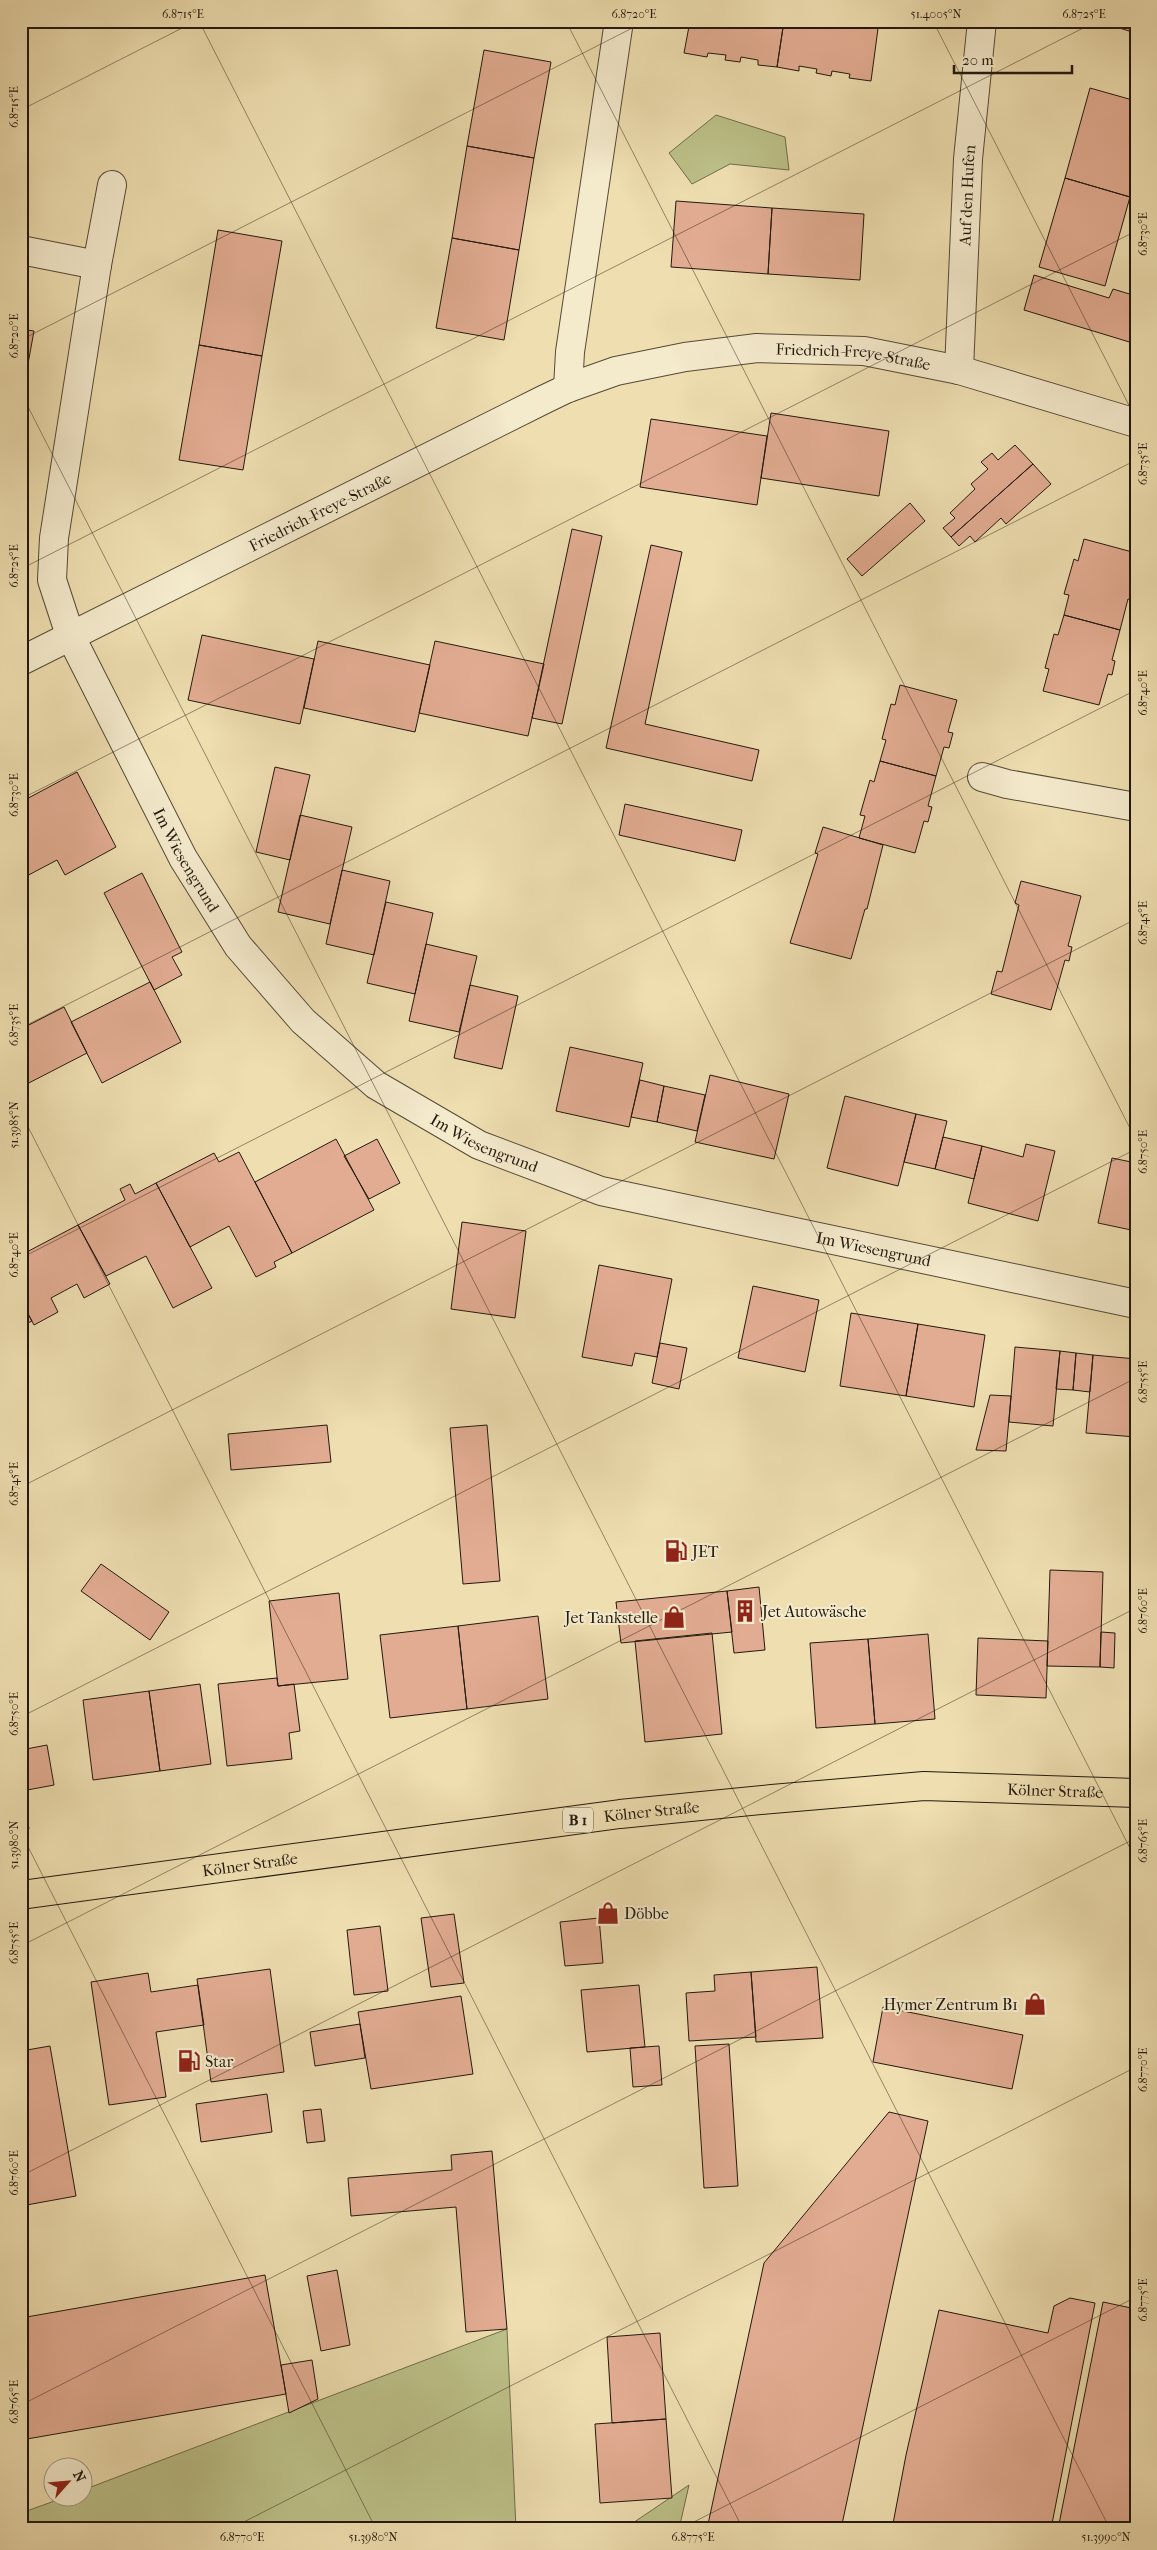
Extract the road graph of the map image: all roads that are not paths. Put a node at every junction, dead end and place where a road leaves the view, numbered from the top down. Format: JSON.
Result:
{"nodes":[{"id":1,"x":619,"y":21,"type":"edge"},
{"id":2,"x":982,"y":21,"type":"edge"},
{"id":3,"x":112,"y":185,"type":"dead end"},
{"id":4,"x":21,"y":250,"type":"edge"},
{"id":5,"x":97,"y":265,"type":"junction"},
{"id":6,"x":959,"y":370,"type":"junction"},
{"id":7,"x":568,"y":388,"type":"junction"},
{"id":8,"x":1136,"y":423,"type":"edge"},
{"id":9,"x":70,"y":635,"type":"junction"},
{"id":10,"x":21,"y":661,"type":"edge"},
{"id":11,"x":982,"y":777,"type":"dead end"},
{"id":12,"x":1136,"y":807,"type":"edge"},
{"id":13,"x":1136,"y":1304,"type":"edge"},
{"id":14,"x":1136,"y":1793,"type":"edge"},
{"id":15,"x":21,"y":1895,"type":"edge"}],
"edges":[{"from":1,"to":7,"type":"street"},
{"from":2,"to":6,"type":"street","name":"Auf den Hufen"},
{"from":3,"to":5,"type":"street"},
{"from":4,"to":5,"type":"street"},
{"from":5,"to":9,"type":"street"},
{"from":6,"to":7,"type":"street","name":"Friedrich-Freye-Straße"},
{"from":6,"to":8,"type":"street","name":"Friedrich-Freye-Straße"},
{"from":7,"to":9,"type":"street","name":"Friedrich-Freye-Straße"},
{"from":9,"to":10,"type":"street","name":"Friedrich-Freye-Straße"},
{"from":9,"to":13,"type":"street","name":"Im Wiesengrund"},
{"from":11,"to":12,"type":"street"},
{"from":14,"to":15,"type":"main road","name":"Kölner Straße","number":"B 1"}]}
